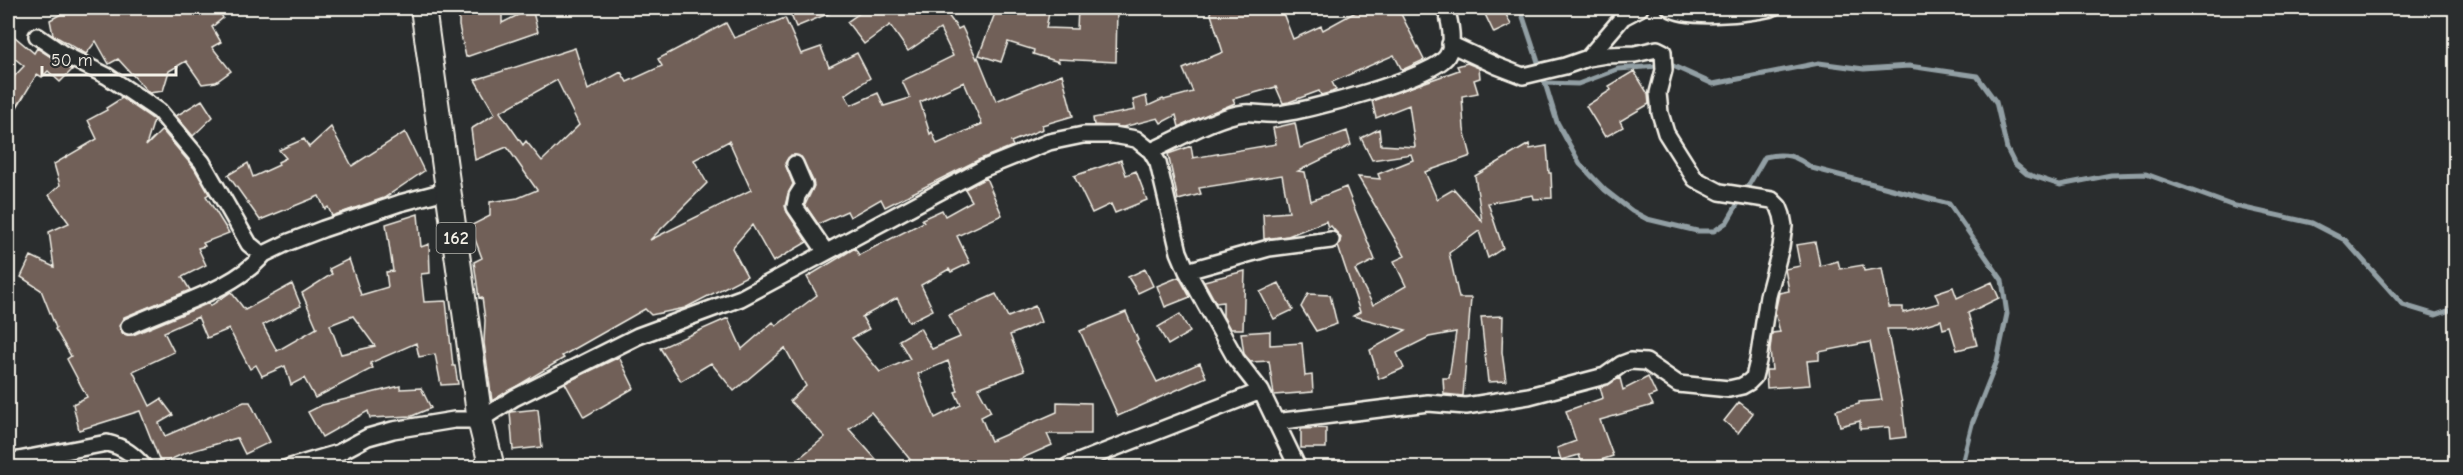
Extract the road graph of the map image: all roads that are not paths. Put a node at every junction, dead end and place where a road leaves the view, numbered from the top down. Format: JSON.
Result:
{"nodes":[{"id":1,"x":423,"y":8,"type":"edge"},
{"id":2,"x":1446,"y":8,"type":"edge"},
{"id":3,"x":1640,"y":8,"type":"edge"},
{"id":4,"x":1670,"y":8,"type":"edge"},
{"id":5,"x":1773,"y":8,"type":"edge"},
{"id":6,"x":36,"y":36,"type":"dead end"},
{"id":7,"x":1450,"y":44,"type":"junction"},
{"id":8,"x":1588,"y":58,"type":"junction"},
{"id":9,"x":1151,"y":151,"type":"junction"},
{"id":10,"x":795,"y":164,"type":"dead end"},
{"id":11,"x":449,"y":190,"type":"junction"},
{"id":12,"x":1330,"y":240,"type":"dead end"},
{"id":13,"x":825,"y":251,"type":"junction"},
{"id":14,"x":264,"y":254,"type":"junction"},
{"id":15,"x":1187,"y":271,"type":"junction"},
{"id":16,"x":129,"y":326,"type":"dead end"},
{"id":17,"x":1261,"y":392,"type":"junction"},
{"id":18,"x":480,"y":420,"type":"junction"},
{"id":19,"x":1275,"y":422,"type":"junction"},
{"id":20,"x":339,"y":460,"type":"edge"},
{"id":21,"x":8,"y":462,"type":"edge"},
{"id":22,"x":1068,"y":466,"type":"dead end"},
{"id":23,"x":145,"y":468,"type":"edge"},
{"id":24,"x":287,"y":468,"type":"edge"},
{"id":25,"x":492,"y":468,"type":"edge"},
{"id":26,"x":1298,"y":468,"type":"edge"}],
"edges":[{"from":1,"to":11,"type":"main road","number":"162"},
{"from":2,"to":7,"type":"street"},
{"from":3,"to":8,"type":"street"},
{"from":4,"to":5,"type":"street"},
{"from":6,"to":14,"type":"street"},
{"from":7,"to":8,"type":"street"},
{"from":7,"to":9,"type":"street"},
{"from":8,"to":19,"type":"street"},
{"from":9,"to":13,"type":"street"},
{"from":9,"to":15,"type":"street"},
{"from":10,"to":13,"type":"street"},
{"from":11,"to":14,"type":"street"},
{"from":11,"to":18,"type":"main road","number":"162"},
{"from":12,"to":15,"type":"street"},
{"from":13,"to":18,"type":"street"},
{"from":14,"to":16,"type":"street"},
{"from":15,"to":17,"type":"street"},
{"from":17,"to":19,"type":"street"},
{"from":17,"to":22,"type":"street"},
{"from":18,"to":20,"type":"street"},
{"from":18,"to":25,"type":"main road","number":"162"},
{"from":19,"to":26,"type":"street"},
{"from":20,"to":24,"type":"street"},
{"from":21,"to":23,"type":"street"}]}
